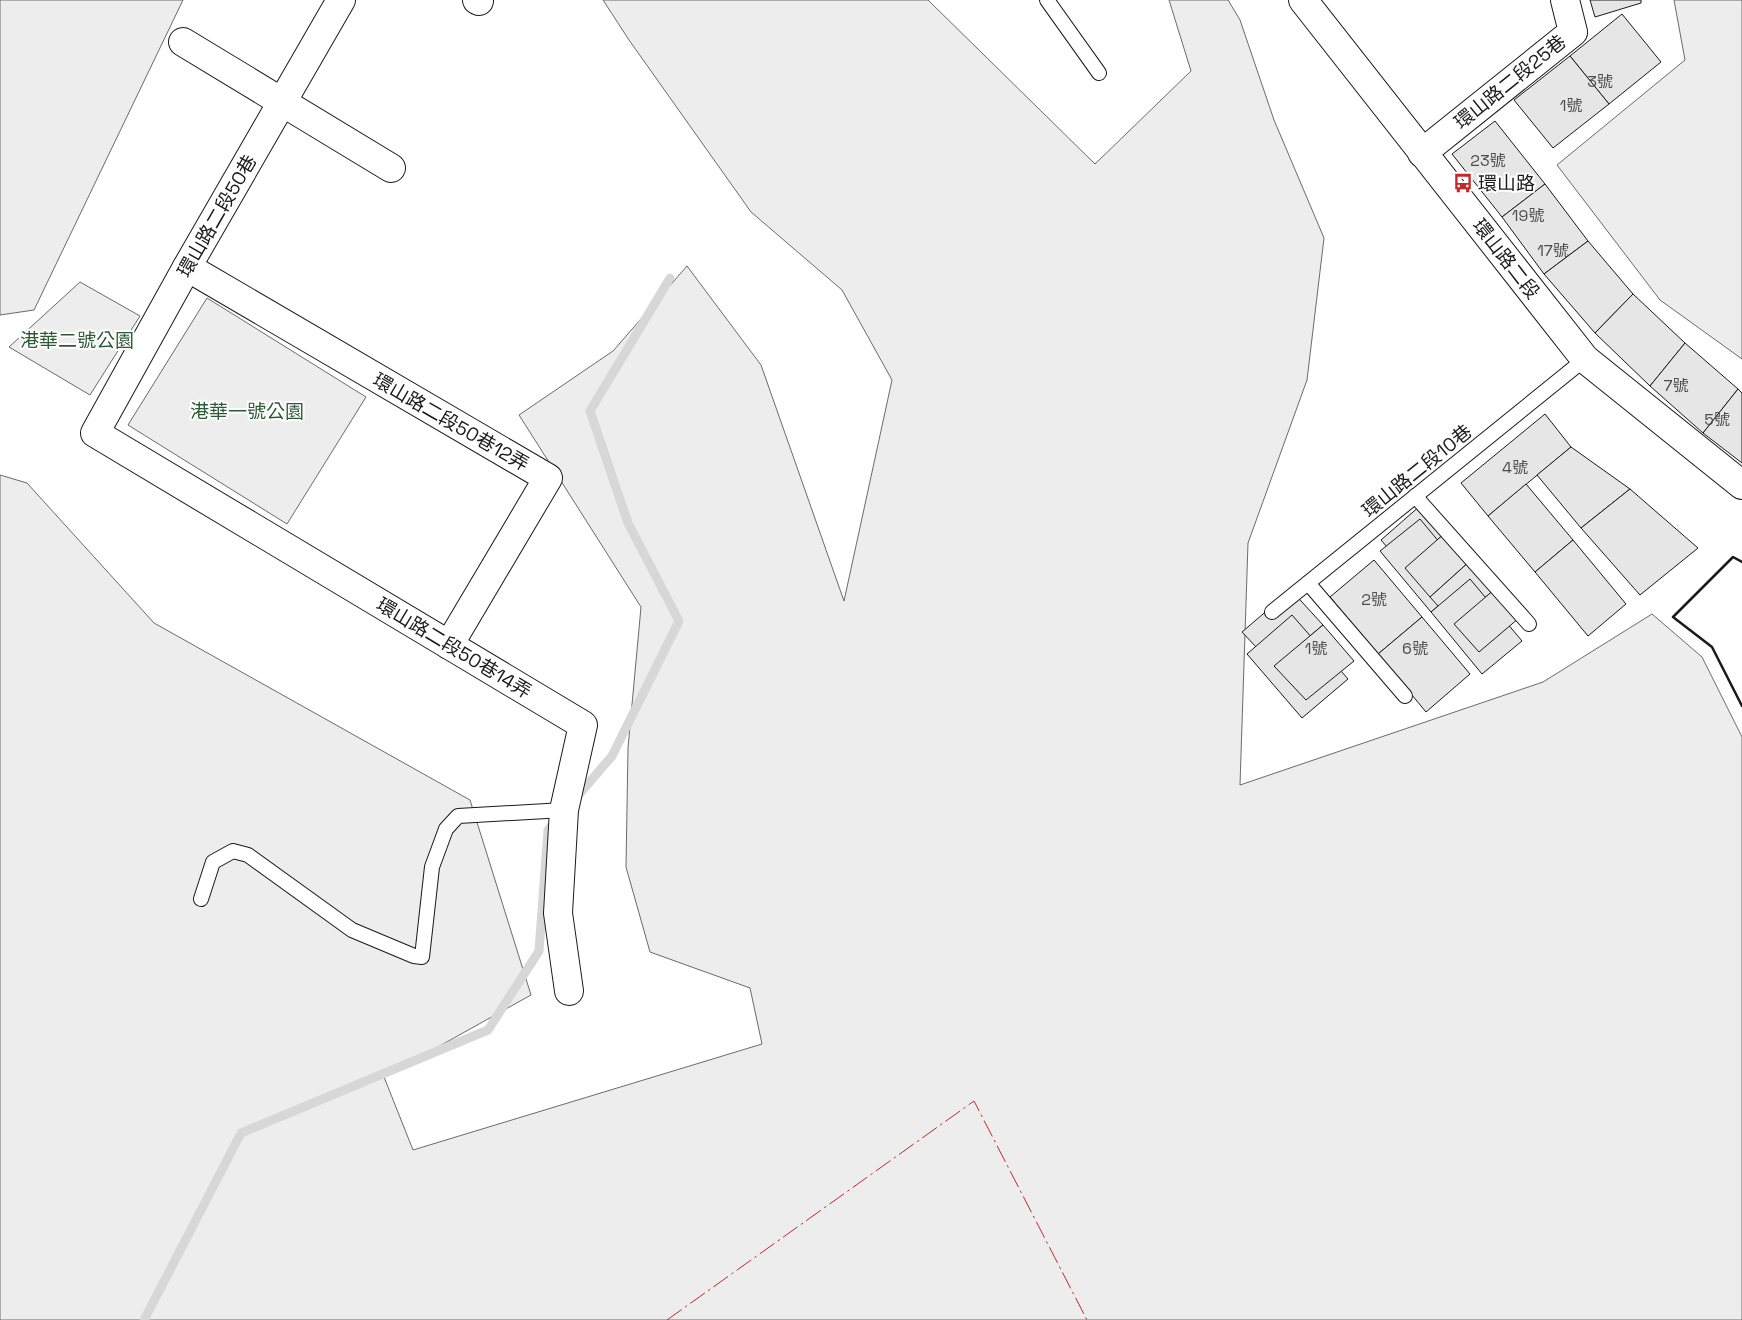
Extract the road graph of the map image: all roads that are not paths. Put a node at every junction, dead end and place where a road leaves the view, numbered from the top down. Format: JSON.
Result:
{"nodes":[{"id":1,"x":340,"y":0,"type":"edge"},
{"id":2,"x":1047,"y":0,"type":"edge"},
{"id":3,"x":1303,"y":0,"type":"edge"},
{"id":4,"x":1565,"y":0,"type":"edge"},
{"id":5,"x":183,"y":42,"type":"dead end"},
{"id":6,"x":1099,"y":73,"type":"dead end"},
{"id":7,"x":282,"y":102,"type":"junction"},
{"id":8,"x":1422,"y":153,"type":"junction"},
{"id":9,"x":391,"y":168,"type":"dead end"},
{"id":10,"x":187,"y":267,"type":"junction"},
{"id":11,"x":1585,"y":358,"type":"junction"},
{"id":12,"x":95,"y":433,"type":"joint"},
{"id":13,"x":1742,"y":485,"type":"edge"},
{"id":14,"x":1415,"y":496,"type":"junction"},
{"id":15,"x":1308,"y":583,"type":"junction"},
{"id":16,"x":1272,"y":612,"type":"dead end"},
{"id":17,"x":1529,"y":624,"type":"dead end"},
{"id":18,"x":449,"y":645,"type":"junction"},
{"id":19,"x":1405,"y":696,"type":"dead end"},
{"id":20,"x":564,"y":810,"type":"junction"},
{"id":21,"x":202,"y":899,"type":"dead end"},
{"id":22,"x":570,"y":991,"type":"dead end"}],
"edges":[{"from":1,"to":7,"type":"street","name":"環山路二段50巷"},
{"from":2,"to":6,"type":"lane"},
{"from":3,"to":8,"type":"street","name":"環山路二段"},
{"from":4,"to":8,"type":"street","name":"環山路二段25巷"},
{"from":5,"to":7,"type":"street"},
{"from":7,"to":9,"type":"street"},
{"from":7,"to":10,"type":"street","name":"環山路二段50巷"},
{"from":8,"to":11,"type":"street","name":"環山路二段"},
{"from":10,"to":12,"type":"street","name":"環山路二段50巷"},
{"from":10,"to":18,"type":"street","name":"環山路二段50巷12弄"},
{"from":11,"to":13,"type":"street","name":"環山路二段"},
{"from":11,"to":14,"type":"lane","name":"環山路二段10巷"},
{"from":12,"to":18,"type":"street","name":"環山路二段50巷14弄"},
{"from":14,"to":15,"type":"lane","name":"環山路二段10巷"},
{"from":14,"to":17,"type":"lane"},
{"from":15,"to":16,"type":"lane","name":"環山路二段10巷"},
{"from":15,"to":19,"type":"lane"},
{"from":18,"to":20,"type":"street","name":"環山路二段50巷14弄"},
{"from":20,"to":21,"type":"lane"},
{"from":20,"to":22,"type":"street","name":"環山路二段50巷14弄"}]}
